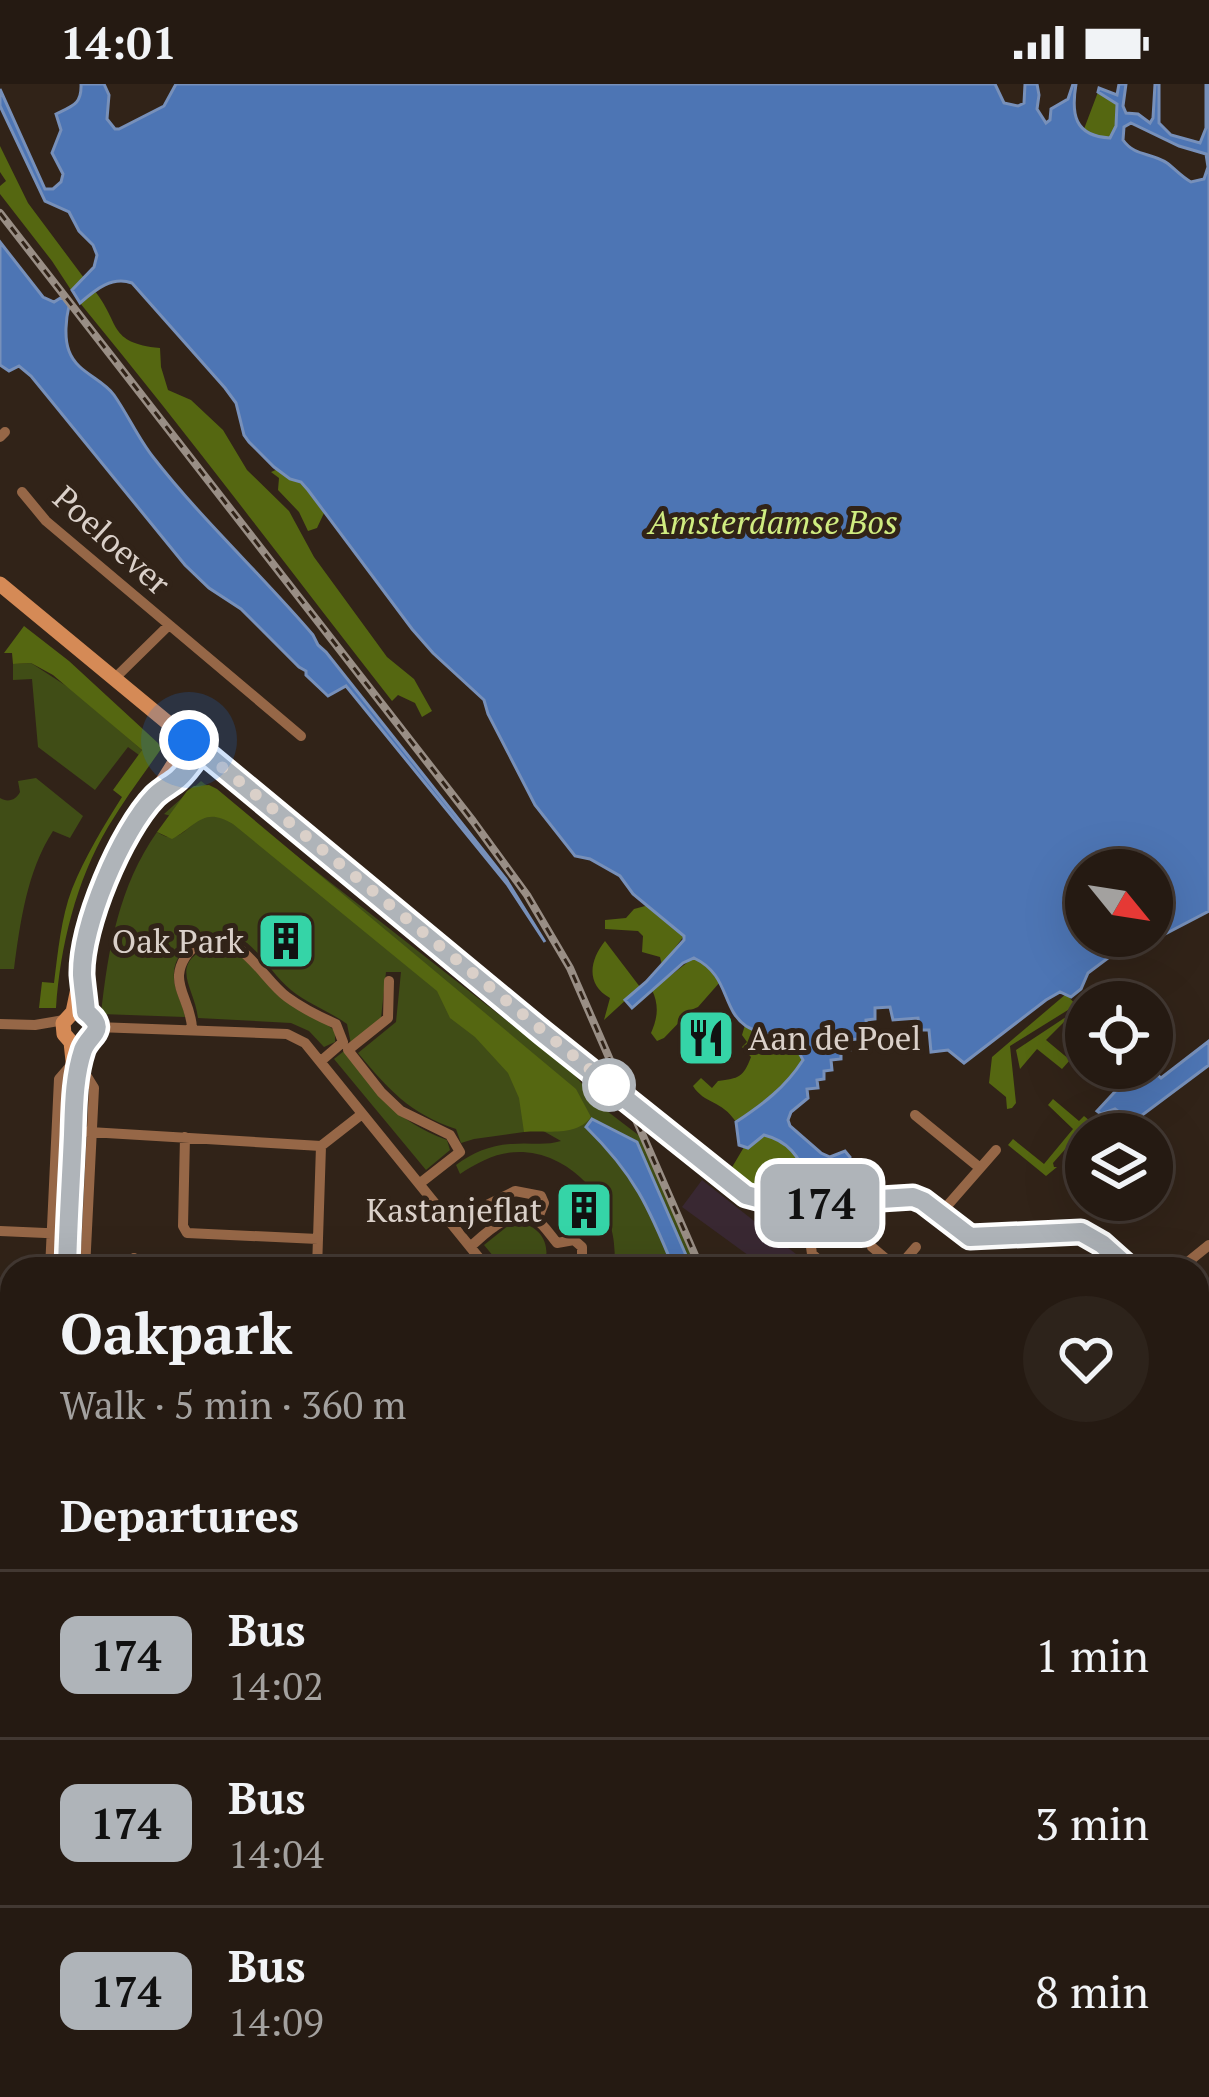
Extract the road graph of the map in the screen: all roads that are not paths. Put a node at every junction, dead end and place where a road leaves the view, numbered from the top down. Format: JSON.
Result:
{"nodes":[{"id":1,"x":22,"y":492,"type":"dead end"},
{"id":2,"x":0,"y":584,"type":"edge"},
{"id":3,"x":168,"y":626,"type":"junction"},
{"id":4,"x":114,"y":679,"type":"junction"},
{"id":5,"x":302,"y":736,"type":"dead end"},
{"id":6,"x":195,"y":745,"type":"junction"},
{"id":7,"x":389,"y":980,"type":"dead end"},
{"id":8,"x":0,"y":1024,"type":"edge"},
{"id":9,"x":77,"y":1027,"type":"junction"},
{"id":10,"x":192,"y":1028,"type":"junction"},
{"id":11,"x":321,"y":1060,"type":"junction"},
{"id":12,"x":76,"y":1070,"type":"junction"},
{"id":13,"x":362,"y":1114,"type":"junction"},
{"id":14,"x":915,"y":1115,"type":"dead end"},
{"id":15,"x":82,"y":1132,"type":"junction"},
{"id":16,"x":185,"y":1137,"type":"junction"},
{"id":17,"x":321,"y":1146,"type":"junction"},
{"id":18,"x":996,"y":1150,"type":"dead end"},
{"id":19,"x":980,"y":1168,"type":"junction"},
{"id":20,"x":419,"y":1184,"type":"junction"},
{"id":21,"x":805,"y":1204,"type":"junction"},
{"id":22,"x":940,"y":1214,"type":"junction"},
{"id":23,"x":537,"y":1220,"type":"junction"},
{"id":24,"x":494,"y":1227,"type":"junction"},
{"id":25,"x":0,"y":1231,"type":"edge"},
{"id":26,"x":60,"y":1233,"type":"junction"},
{"id":27,"x":318,"y":1239,"type":"junction"},
{"id":28,"x":470,"y":1247,"type":"junction"},
{"id":29,"x":872,"y":1247,"type":"dead end"},
{"id":30,"x":916,"y":1247,"type":"dead end"},
{"id":31,"x":53,"y":1257,"type":"edge"},
{"id":32,"x":65,"y":1257,"type":"edge"},
{"id":33,"x":86,"y":1257,"type":"edge"},
{"id":34,"x":317,"y":1257,"type":"edge"},
{"id":35,"x":477,"y":1257,"type":"edge"},
{"id":36,"x":582,"y":1257,"type":"edge"},
{"id":37,"x":815,"y":1257,"type":"edge"},
{"id":38,"x":884,"y":1257,"type":"edge"},
{"id":39,"x":907,"y":1257,"type":"edge"},
{"id":40,"x":1117,"y":1257,"type":"edge"}],
"edges":[{"from":1,"to":3,"type":"street","name":"Poeloever"},
{"from":2,"to":4,"type":"main road"},
{"from":3,"to":4,"type":"street","name":"Poeloever"},
{"from":3,"to":5,"type":"street","name":"Poeloever"},
{"from":4,"to":6,"type":"main road"},
{"from":6,"to":9,"type":"main road"},
{"from":6,"to":21,"type":"main road"},
{"from":7,"to":20,"type":"street"},
{"from":8,"to":9,"type":"street"},
{"from":9,"to":10,"type":"street"},
{"from":9,"to":12,"type":"main road"},
{"from":10,"to":11,"type":"street"},
{"from":10,"to":11,"type":"street"},
{"from":11,"to":13,"type":"street"},
{"from":12,"to":15,"type":"main road"},
{"from":12,"to":26,"type":"street"},
{"from":13,"to":17,"type":"street"},
{"from":13,"to":20,"type":"street"},
{"from":14,"to":19,"type":"street"},
{"from":15,"to":16,"type":"street"},
{"from":15,"to":26,"type":"main road"},
{"from":15,"to":33,"type":"street"},
{"from":16,"to":17,"type":"street"},
{"from":16,"to":27,"type":"street"},
{"from":17,"to":27,"type":"street"},
{"from":18,"to":19,"type":"street"},
{"from":19,"to":22,"type":"street"},
{"from":20,"to":28,"type":"street"},
{"from":21,"to":22,"type":"main road"},
{"from":21,"to":37,"type":"street"},
{"from":22,"to":40,"type":"main road"},
{"from":23,"to":24,"type":"street"},
{"from":23,"to":24,"type":"street"},
{"from":23,"to":36,"type":"street"},
{"from":24,"to":28,"type":"street"},
{"from":25,"to":26,"type":"street"},
{"from":26,"to":31,"type":"street"},
{"from":26,"to":32,"type":"main road"},
{"from":27,"to":34,"type":"street"},
{"from":28,"to":35,"type":"street"},
{"from":29,"to":38,"type":"street"},
{"from":30,"to":39,"type":"street"}]}
